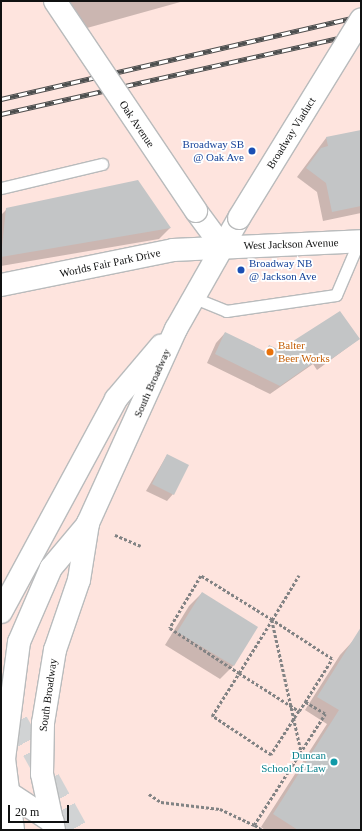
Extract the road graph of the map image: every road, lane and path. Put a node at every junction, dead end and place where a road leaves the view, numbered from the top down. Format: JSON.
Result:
{"nodes":[{"id":1,"x":55,"y":1,"type":"edge"},
{"id":2,"x":361,"y":20,"type":"edge"},
{"id":3,"x":102,"y":164,"type":"dead end"},
{"id":4,"x":1,"y":188,"type":"edge"},
{"id":5,"x":360,"y":241,"type":"edge"},
{"id":6,"x":221,"y":245,"type":"junction"},
{"id":7,"x":1,"y":285,"type":"edge"},
{"id":8,"x":192,"y":297,"type":"junction"},
{"id":9,"x":176,"y":329,"type":"junction"},
{"id":10,"x":88,"y":523,"type":"junction"},
{"id":11,"x":115,"y":534,"type":"dead end"},
{"id":12,"x":141,"y":546,"type":"dead end"},
{"id":13,"x":299,"y":576,"type":"dead end"},
{"id":14,"x":1,"y":612,"type":"edge"},
{"id":15,"x":272,"y":620,"type":"junction"},
{"id":16,"x":239,"y":673,"type":"junction"},
{"id":17,"x":305,"y":702,"type":"junction"},
{"id":18,"x":291,"y":706,"type":"junction"},
{"id":19,"x":299,"y":712,"type":"junction"},
{"id":20,"x":294,"y":720,"type":"junction"},
{"id":21,"x":301,"y":752,"type":"junction"},
{"id":22,"x":3,"y":790,"type":"edge"},
{"id":23,"x":149,"y":794,"type":"dead end"},
{"id":24,"x":254,"y":825,"type":"junction"},
{"id":25,"x":53,"y":826,"type":"edge"},
{"id":26,"x":13,"y":830,"type":"edge"},
{"id":27,"x":261,"y":830,"type":"edge"}],
"edges":[{"from":1,"to":6,"type":"main road","name":"Oak Avenue","bridge":true},
{"from":2,"to":6,"type":"main road","name":"Broadway Viaduct","bridge":true},
{"from":3,"to":4,"type":"lane"},
{"from":5,"to":6,"type":"main road","name":"West Jackson Avenue"},
{"from":5,"to":8,"type":"lane"},
{"from":6,"to":7,"type":"main road","name":"Worlds Fair Park Drive"},
{"from":6,"to":8,"type":"main road","name":"South Broadway"},
{"from":8,"to":9,"type":"main road","name":"South Broadway"},
{"from":9,"to":10,"type":"main road","name":"South Broadway"},
{"from":9,"to":14,"type":"main road"},
{"from":10,"to":22,"type":"main road","name":"South Broadway"},
{"from":10,"to":25,"type":"main road","name":"South Broadway"},
{"from":11,"to":12,"type":"path"},
{"from":13,"to":15,"type":"path"},
{"from":15,"to":16,"type":"path"},
{"from":15,"to":16,"type":"path"},
{"from":15,"to":17,"type":"path"},
{"from":15,"to":18,"type":"path"},
{"from":16,"to":18,"type":"path"},
{"from":16,"to":20,"type":"path"},
{"from":17,"to":19,"type":"path"},
{"from":17,"to":21,"type":"path"},
{"from":18,"to":19,"type":"path"},
{"from":18,"to":20,"type":"path"},
{"from":19,"to":20,"type":"path"},
{"from":20,"to":21,"type":"path"},
{"from":21,"to":24,"type":"path"},
{"from":22,"to":25,"type":"main road"},
{"from":22,"to":26,"type":"main road","name":"South Broadway"},
{"from":23,"to":24,"type":"path"},
{"from":24,"to":27,"type":"path"}]}
